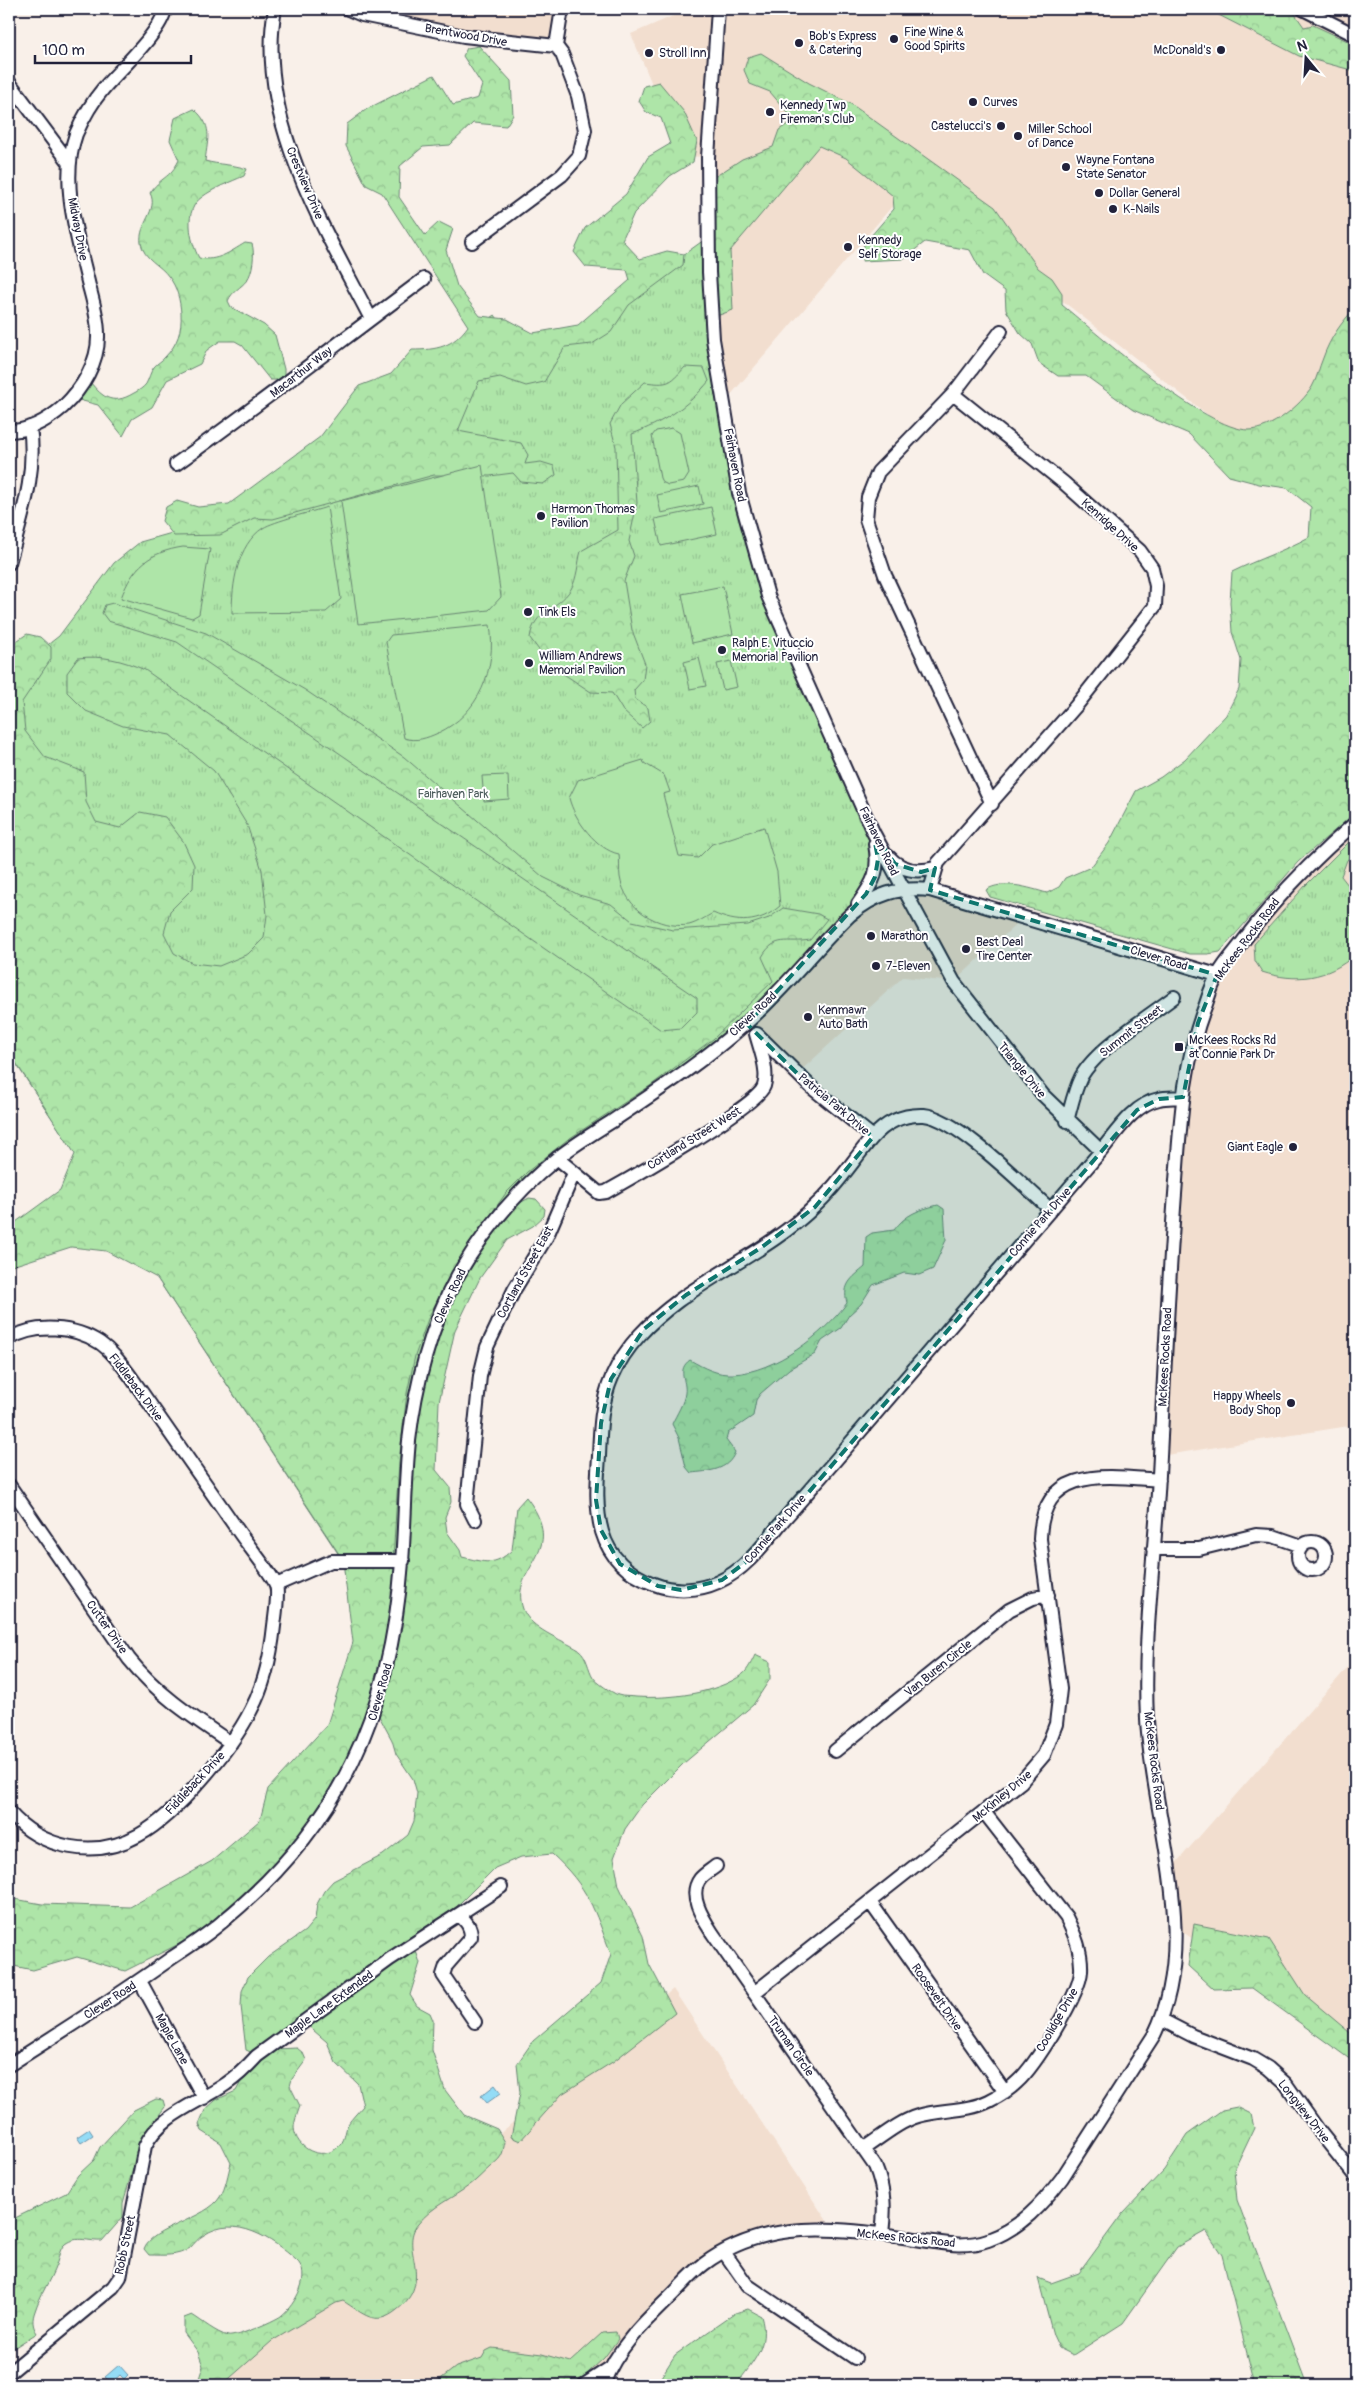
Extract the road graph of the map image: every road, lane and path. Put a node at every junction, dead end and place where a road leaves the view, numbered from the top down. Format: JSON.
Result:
{"nodes":[{"id":1,"x":165,"y":9,"type":"edge"},
{"id":2,"x":275,"y":9,"type":"edge"},
{"id":3,"x":348,"y":9,"type":"edge"},
{"id":4,"x":562,"y":9,"type":"edge"},
{"id":5,"x":718,"y":9,"type":"edge"},
{"id":6,"x":1303,"y":9,"type":"edge"},
{"id":7,"x":1355,"y":35,"type":"edge"},
{"id":8,"x":556,"y":46,"type":"junction"},
{"id":9,"x":9,"y":82,"type":"edge"},
{"id":10,"x":69,"y":162,"type":"junction"},
{"id":11,"x":472,"y":242,"type":"dead end"},
{"id":12,"x":424,"y":279,"type":"dead end"},
{"id":13,"x":370,"y":317,"type":"junction"},
{"id":14,"x":1001,"y":331,"type":"dead end"},
{"id":15,"x":953,"y":394,"type":"junction"},
{"id":16,"x":30,"y":427,"type":"junction"},
{"id":17,"x":9,"y":431,"type":"edge"},
{"id":18,"x":176,"y":464,"type":"dead end"},
{"id":19,"x":9,"y":563,"type":"edge"},
{"id":20,"x":992,"y":804,"type":"junction"},
{"id":21,"x":1355,"y":823,"type":"edge"},
{"id":22,"x":873,"y":832,"type":"junction"},
{"id":23,"x":881,"y":848,"type":"junction"},
{"id":24,"x":936,"y":868,"type":"junction"},
{"id":25,"x":903,"y":889,"type":"junction"},
{"id":26,"x":930,"y":890,"type":"junction"},
{"id":27,"x":850,"y":915,"type":"junction"},
{"id":28,"x":1217,"y":975,"type":"junction"},
{"id":29,"x":1174,"y":997,"type":"dead end"},
{"id":30,"x":747,"y":1024,"type":"junction"},
{"id":31,"x":756,"y":1034,"type":"junction"},
{"id":32,"x":1182,"y":1097,"type":"junction"},
{"id":33,"x":1067,"y":1121,"type":"junction"},
{"id":34,"x":872,"y":1137,"type":"junction"},
{"id":35,"x":1100,"y":1151,"type":"junction"},
{"id":36,"x":558,"y":1158,"type":"junction"},
{"id":37,"x":574,"y":1173,"type":"junction"},
{"id":38,"x":1051,"y":1210,"type":"junction"},
{"id":39,"x":9,"y":1339,"type":"edge"},
{"id":40,"x":1159,"y":1480,"type":"junction"},
{"id":41,"x":9,"y":1485,"type":"edge"},
{"id":42,"x":475,"y":1520,"type":"dead end"},
{"id":43,"x":1302,"y":1546,"type":"dead end"},
{"id":44,"x":1153,"y":1549,"type":"junction"},
{"id":45,"x":403,"y":1561,"type":"junction"},
{"id":46,"x":276,"y":1586,"type":"junction"},
{"id":47,"x":1048,"y":1595,"type":"junction"},
{"id":48,"x":231,"y":1743,"type":"junction"},
{"id":49,"x":835,"y":1751,"type":"dead end"},
{"id":50,"x":9,"y":1812,"type":"edge"},
{"id":51,"x":984,"y":1812,"type":"junction"},
{"id":52,"x":716,"y":1866,"type":"dead end"},
{"id":53,"x":501,"y":1886,"type":"dead end"},
{"id":54,"x":870,"y":1902,"type":"junction"},
{"id":55,"x":460,"y":1916,"type":"junction"},
{"id":56,"x":140,"y":1981,"type":"junction"},
{"id":57,"x":754,"y":1993,"type":"junction"},
{"id":58,"x":1162,"y":2020,"type":"junction"},
{"id":59,"x":475,"y":2022,"type":"dead end"},
{"id":60,"x":9,"y":2065,"type":"edge"},
{"id":61,"x":1005,"y":2092,"type":"junction"},
{"id":62,"x":204,"y":2098,"type":"junction"},
{"id":63,"x":863,"y":2149,"type":"junction"},
{"id":64,"x":1355,"y":2176,"type":"edge"},
{"id":65,"x":882,"y":2234,"type":"junction"},
{"id":66,"x":724,"y":2252,"type":"junction"},
{"id":67,"x":855,"y":2358,"type":"dead end"},
{"id":68,"x":610,"y":2368,"type":"junction"},
{"id":69,"x":9,"y":2373,"type":"edge"},
{"id":70,"x":584,"y":2385,"type":"edge"},
{"id":71,"x":603,"y":2385,"type":"edge"}],
"edges":[{"from":1,"to":10,"type":"street","name":"Midway Drive"},
{"from":2,"to":13,"type":"street","name":"Crestview Drive"},
{"from":3,"to":8,"type":"street","name":"Brentwood Drive"},
{"from":4,"to":8,"type":"street"},
{"from":5,"to":22,"type":"street","name":"Fairhaven Road"},
{"from":6,"to":7,"type":"street"},
{"from":8,"to":11,"type":"street"},
{"from":9,"to":10,"type":"street"},
{"from":10,"to":16,"type":"street","name":"Midway Drive"},
{"from":12,"to":13,"type":"street","name":"Macarthur Way"},
{"from":13,"to":18,"type":"street","name":"Macarthur Way"},
{"from":14,"to":15,"type":"street"},
{"from":15,"to":20,"type":"street"},
{"from":15,"to":20,"type":"street","name":"Kenridge Drive"},
{"from":16,"to":17,"type":"street","name":"Midway Drive"},
{"from":16,"to":19,"type":"street"},
{"from":20,"to":24,"type":"street","name":"Kenridge Drive"},
{"from":21,"to":28,"type":"street","name":"McKees Rocks Road"},
{"from":22,"to":23,"type":"street","name":"Fairhaven Road"},
{"from":22,"to":27,"type":"street"},
{"from":23,"to":24,"type":"street"},
{"from":23,"to":25,"type":"street","name":"Fairhaven Road"},
{"from":24,"to":26,"type":"street","name":"Kenridge Drive"},
{"from":25,"to":26,"type":"street","name":"Clever Road"},
{"from":25,"to":27,"type":"street","name":"Clever Road"},
{"from":25,"to":33,"type":"street","name":"Triangle Drive"},
{"from":26,"to":28,"type":"street","name":"Clever Road"},
{"from":27,"to":30,"type":"street","name":"Clever Road"},
{"from":28,"to":32,"type":"street","name":"McKees Rocks Road"},
{"from":29,"to":33,"type":"street","name":"Summit Street"},
{"from":30,"to":31,"type":"street","name":"Patricia Park Drive"},
{"from":30,"to":36,"type":"street","name":"Clever Road"},
{"from":31,"to":34,"type":"street","name":"Patricia Park Drive"},
{"from":31,"to":37,"type":"street","name":"Cortland Street West"},
{"from":32,"to":35,"type":"street"},
{"from":32,"to":40,"type":"street","name":"McKees Rocks Road"},
{"from":33,"to":35,"type":"street","name":"Triangle Drive"},
{"from":34,"to":38,"type":"street","name":"Patricia Park Drive"},
{"from":34,"to":38,"type":"street","name":"Connie Park Drive"},
{"from":35,"to":38,"type":"street","name":"Connie Park Drive"},
{"from":36,"to":37,"type":"street","name":"Cortland Street West"},
{"from":36,"to":45,"type":"street","name":"Clever Road"},
{"from":37,"to":42,"type":"street","name":"Cortland Street East"},
{"from":39,"to":46,"type":"street","name":"Fiddleback Drive"},
{"from":40,"to":44,"type":"street","name":"McKees Rocks Road"},
{"from":40,"to":47,"type":"street","name":"McKinley Drive"},
{"from":41,"to":48,"type":"street","name":"Cutter Drive"},
{"from":43,"to":44,"type":"street"},
{"from":44,"to":58,"type":"street","name":"McKees Rocks Road"},
{"from":45,"to":46,"type":"street"},
{"from":45,"to":56,"type":"street","name":"Clever Road"},
{"from":46,"to":48,"type":"street","name":"Fiddleback Drive"},
{"from":47,"to":49,"type":"street","name":"Van Buren Circle"},
{"from":47,"to":51,"type":"street","name":"McKinley Drive"},
{"from":48,"to":50,"type":"street","name":"Fiddleback Drive"},
{"from":51,"to":54,"type":"street","name":"McKinley Drive"},
{"from":51,"to":61,"type":"street","name":"Coolidge Drive"},
{"from":52,"to":57,"type":"street","name":"Truman Circle"},
{"from":53,"to":55,"type":"street","name":"Maple Lane Extended"},
{"from":54,"to":57,"type":"street","name":"McKinley Drive"},
{"from":54,"to":61,"type":"street","name":"Roosevelt Drive"},
{"from":55,"to":59,"type":"street"},
{"from":55,"to":62,"type":"street","name":"Maple Lane Extended"},
{"from":56,"to":60,"type":"street","name":"Clever Road"},
{"from":56,"to":62,"type":"street","name":"Maple Lane"},
{"from":57,"to":63,"type":"street","name":"Truman Circle"},
{"from":58,"to":64,"type":"street","name":"Longview Drive"},
{"from":58,"to":65,"type":"street","name":"McKees Rocks Road"},
{"from":61,"to":63,"type":"street","name":"Coolidge Drive"},
{"from":62,"to":69,"type":"street","name":"Robb Street"},
{"from":63,"to":65,"type":"street","name":"Truman Circle"},
{"from":65,"to":66,"type":"street","name":"McKees Rocks Road"},
{"from":66,"to":67,"type":"street"},
{"from":66,"to":68,"type":"street","name":"McKees Rocks Road"},
{"from":68,"to":70,"type":"street"},
{"from":68,"to":71,"type":"street","name":"McKees Rocks Road"}]}
